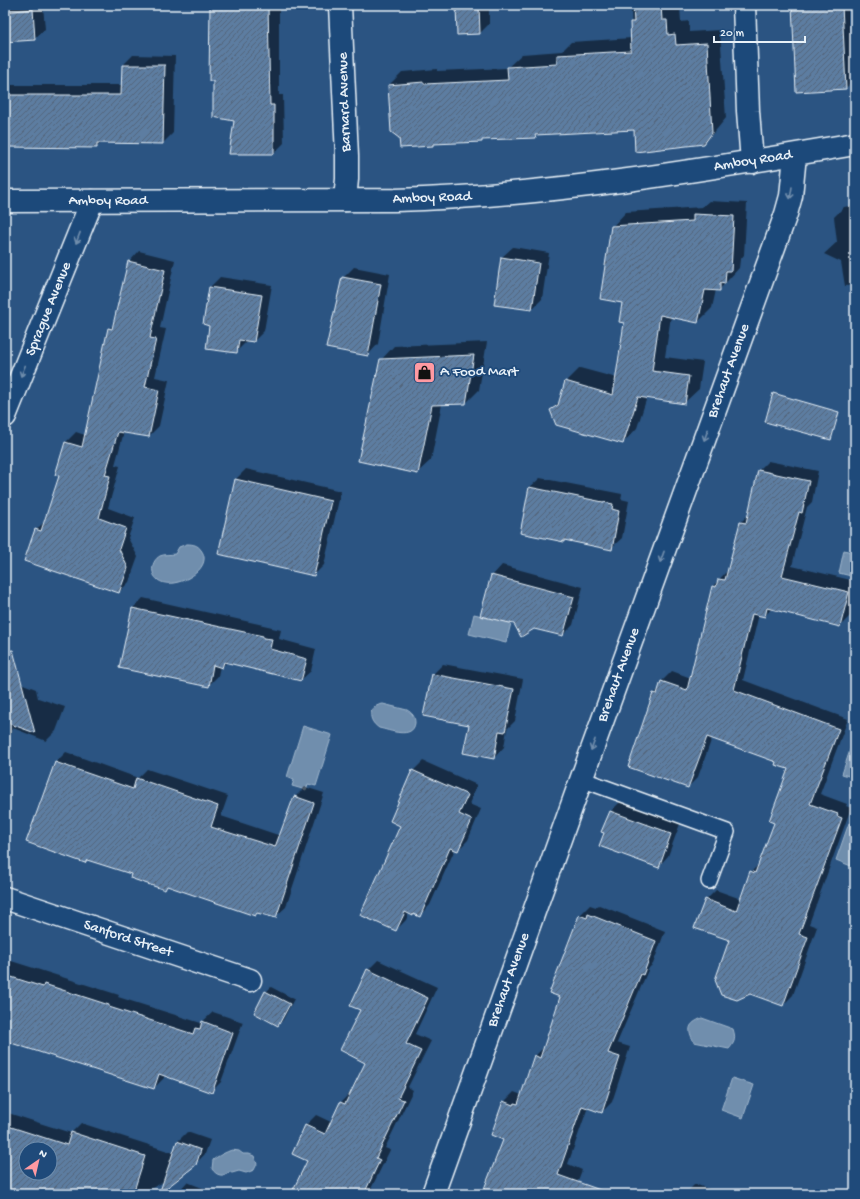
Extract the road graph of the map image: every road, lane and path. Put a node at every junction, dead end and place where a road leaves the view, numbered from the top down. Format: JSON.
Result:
{"nodes":[{"id":1,"x":340,"y":5,"type":"edge"},
{"id":2,"x":744,"y":5,"type":"edge"},
{"id":3,"x":855,"y":144,"type":"edge"},
{"id":4,"x":795,"y":155,"type":"junction"},
{"id":5,"x":752,"y":162,"type":"junction"},
{"id":6,"x":345,"y":200,"type":"junction"},
{"id":7,"x":5,"y":201,"type":"edge"},
{"id":8,"x":92,"y":201,"type":"junction"},
{"id":9,"x":5,"y":416,"type":"edge"},
{"id":10,"x":581,"y":779,"type":"junction"},
{"id":11,"x":709,"y":881,"type":"dead end"},
{"id":12,"x":5,"y":898,"type":"edge"},
{"id":13,"x":250,"y":980,"type":"dead end"},
{"id":14,"x":433,"y":1194,"type":"edge"}],
"edges":[{"from":1,"to":6,"type":"street","name":"Barnard Avenue"},
{"from":2,"to":5,"type":"street"},
{"from":3,"to":4,"type":"street","name":"Amboy Road"},
{"from":4,"to":5,"type":"street","name":"Amboy Road"},
{"from":4,"to":10,"type":"street","name":"Brehaut Avenue","one_way":true},
{"from":5,"to":6,"type":"street","name":"Amboy Road"},
{"from":6,"to":8,"type":"street","name":"Amboy Road"},
{"from":7,"to":8,"type":"street","name":"Amboy Road"},
{"from":8,"to":9,"type":"street","name":"Sprague Avenue","one_way":true},
{"from":10,"to":11,"type":"lane"},
{"from":10,"to":14,"type":"street","name":"Brehaut Avenue"},
{"from":12,"to":13,"type":"street","name":"Sanford Street"}]}
